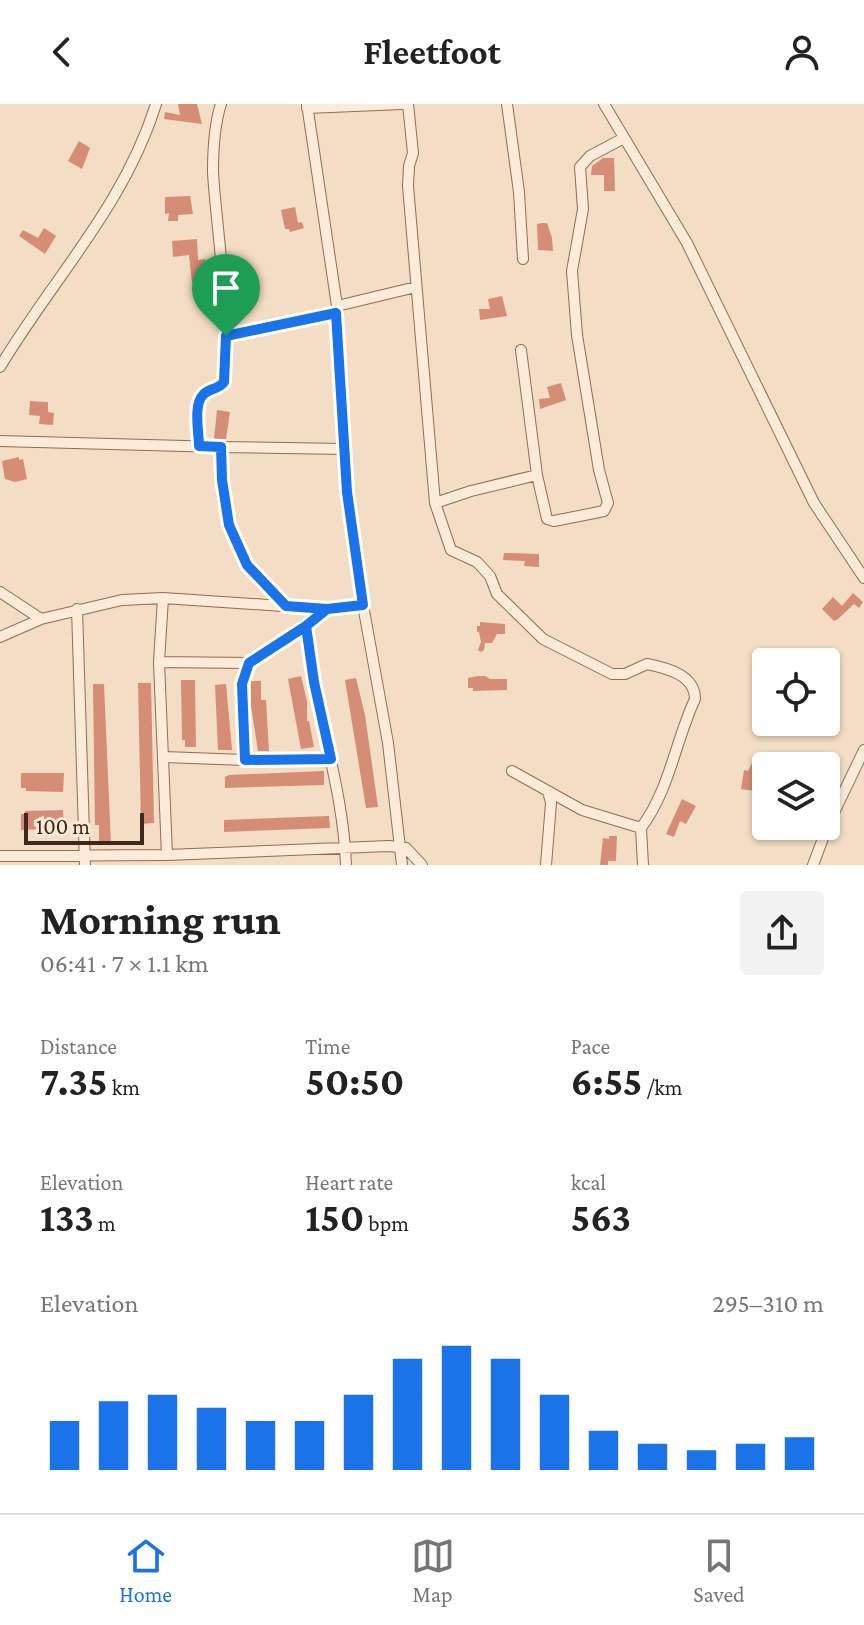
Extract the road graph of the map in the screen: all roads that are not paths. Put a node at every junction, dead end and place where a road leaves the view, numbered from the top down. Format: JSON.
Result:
{"nodes":[{"id":1,"x":156,"y":104,"type":"edge"},
{"id":2,"x":221,"y":104,"type":"edge"},
{"id":3,"x":405,"y":104,"type":"edge"},
{"id":4,"x":507,"y":104,"type":"edge"},
{"id":5,"x":604,"y":104,"type":"edge"},
{"id":6,"x":307,"y":106,"type":"edge"},
{"id":7,"x":624,"y":138,"type":"junction"},
{"id":8,"x":523,"y":259,"type":"dead end"},
{"id":9,"x":416,"y":287,"type":"junction"},
{"id":10,"x":337,"y":310,"type":"junction"},
{"id":11,"x":226,"y":336,"type":"junction"},
{"id":12,"x":521,"y":350,"type":"dead end"},
{"id":13,"x":0,"y":367,"type":"edge"},
{"id":14,"x":0,"y":441,"type":"edge"},
{"id":15,"x":199,"y":446,"type":"junction"},
{"id":16,"x":221,"y":447,"type":"junction"},
{"id":17,"x":345,"y":449,"type":"junction"},
{"id":18,"x":537,"y":475,"type":"junction"},
{"id":19,"x":435,"y":503,"type":"junction"},
{"id":20,"x":864,"y":578,"type":"edge"},
{"id":21,"x":0,"y":592,"type":"edge"},
{"id":22,"x":163,"y":598,"type":"junction"},
{"id":23,"x":363,"y":605,"type":"junction"},
{"id":24,"x":286,"y":606,"type":"junction"},
{"id":25,"x":77,"y":609,"type":"junction"},
{"id":26,"x":327,"y":609,"type":"junction"},
{"id":27,"x":41,"y":619,"type":"junction"},
{"id":28,"x":306,"y":626,"type":"junction"},
{"id":29,"x":0,"y":637,"type":"edge"},
{"id":30,"x":159,"y":662,"type":"junction"},
{"id":31,"x":249,"y":663,"type":"junction"},
{"id":32,"x":864,"y":750,"type":"edge"},
{"id":33,"x":164,"y":757,"type":"junction"},
{"id":34,"x":331,"y":759,"type":"junction"},
{"id":35,"x":245,"y":760,"type":"junction"},
{"id":36,"x":512,"y":771,"type":"dead end"},
{"id":37,"x":548,"y":791,"type":"junction"},
{"id":38,"x":641,"y":828,"type":"junction"},
{"id":39,"x":399,"y":847,"type":"junction"},
{"id":40,"x":345,"y":849,"type":"junction"},
{"id":41,"x":167,"y":855,"type":"junction"},
{"id":42,"x":0,"y":856,"type":"edge"},
{"id":43,"x":85,"y":861,"type":"edge"},
{"id":44,"x":346,"y":865,"type":"edge"},
{"id":45,"x":402,"y":865,"type":"edge"},
{"id":46,"x":422,"y":865,"type":"edge"},
{"id":47,"x":546,"y":865,"type":"edge"},
{"id":48,"x":643,"y":865,"type":"edge"},
{"id":49,"x":813,"y":865,"type":"edge"}],
"edges":[{"from":1,"to":13,"type":"street"},
{"from":2,"to":11,"type":"street"},
{"from":3,"to":6,"type":"street"},
{"from":3,"to":9,"type":"street"},
{"from":4,"to":8,"type":"street"},
{"from":5,"to":7,"type":"street"},
{"from":6,"to":10,"type":"street"},
{"from":7,"to":18,"type":"street"},
{"from":7,"to":20,"type":"street"},
{"from":9,"to":10,"type":"street"},
{"from":9,"to":19,"type":"street"},
{"from":10,"to":11,"type":"street"},
{"from":10,"to":17,"type":"street"},
{"from":11,"to":15,"type":"street"},
{"from":12,"to":18,"type":"street"},
{"from":14,"to":15,"type":"street"},
{"from":15,"to":16,"type":"street"},
{"from":16,"to":17,"type":"street"},
{"from":16,"to":24,"type":"street"},
{"from":17,"to":23,"type":"street"},
{"from":18,"to":19,"type":"street"},
{"from":19,"to":38,"type":"street"},
{"from":21,"to":27,"type":"street"},
{"from":22,"to":24,"type":"street"},
{"from":22,"to":25,"type":"street"},
{"from":22,"to":30,"type":"street"},
{"from":23,"to":26,"type":"street"},
{"from":23,"to":39,"type":"street"},
{"from":24,"to":26,"type":"street"},
{"from":25,"to":27,"type":"street"},
{"from":25,"to":43,"type":"street"},
{"from":26,"to":28,"type":"street"},
{"from":27,"to":29,"type":"street"},
{"from":28,"to":31,"type":"street"},
{"from":28,"to":34,"type":"street"},
{"from":30,"to":31,"type":"street"},
{"from":30,"to":33,"type":"street"},
{"from":31,"to":35,"type":"street"},
{"from":32,"to":49,"type":"street"},
{"from":33,"to":35,"type":"street"},
{"from":33,"to":41,"type":"street"},
{"from":34,"to":35,"type":"street"},
{"from":34,"to":40,"type":"street"},
{"from":36,"to":37,"type":"street"},
{"from":37,"to":38,"type":"street"},
{"from":37,"to":47,"type":"street"},
{"from":38,"to":48,"type":"street"},
{"from":39,"to":40,"type":"street"},
{"from":39,"to":45,"type":"street"},
{"from":39,"to":46,"type":"street"},
{"from":40,"to":41,"type":"street"},
{"from":40,"to":44,"type":"street"},
{"from":41,"to":43,"type":"street"},
{"from":42,"to":43,"type":"street"}]}
